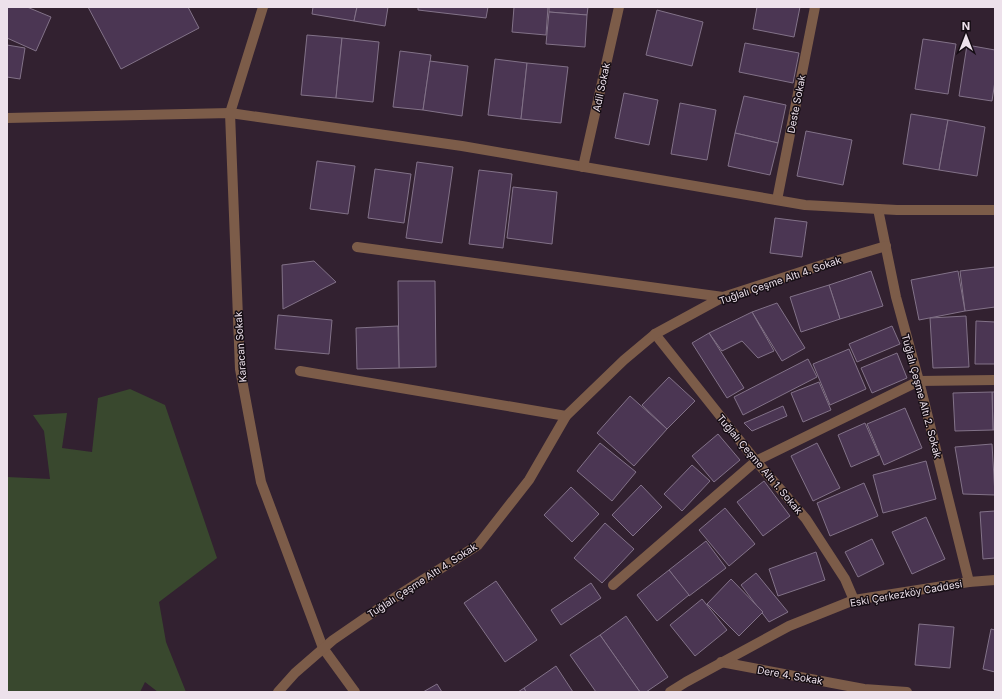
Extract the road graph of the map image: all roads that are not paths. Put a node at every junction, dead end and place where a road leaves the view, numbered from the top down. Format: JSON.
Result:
{"nodes":[{"id":1,"x":263,"y":7,"type":"edge"},
{"id":2,"x":619,"y":7,"type":"edge"},
{"id":3,"x":815,"y":7,"type":"edge"},
{"id":4,"x":230,"y":113,"type":"junction"},
{"id":5,"x":7,"y":118,"type":"edge"},
{"id":6,"x":583,"y":167,"type":"junction"},
{"id":7,"x":777,"y":200,"type":"junction"},
{"id":8,"x":878,"y":209,"type":"junction"},
{"id":9,"x":995,"y":210,"type":"edge"},
{"id":10,"x":886,"y":246,"type":"junction"},
{"id":11,"x":357,"y":247,"type":"dead end"},
{"id":12,"x":724,"y":297,"type":"junction"},
{"id":13,"x":655,"y":334,"type":"junction"},
{"id":14,"x":300,"y":371,"type":"dead end"},
{"id":15,"x":995,"y":380,"type":"edge"},
{"id":16,"x":919,"y":382,"type":"junction"},
{"id":17,"x":566,"y":416,"type":"junction"},
{"id":18,"x":756,"y":461,"type":"junction"},
{"id":19,"x":995,"y":580,"type":"edge"},
{"id":20,"x":969,"y":582,"type":"junction"},
{"id":21,"x":613,"y":586,"type":"dead end"},
{"id":22,"x":854,"y":600,"type":"junction"},
{"id":23,"x":323,"y":648,"type":"junction"},
{"id":24,"x":721,"y":662,"type":"junction"},
{"id":25,"x":278,"y":692,"type":"edge"},
{"id":26,"x":355,"y":692,"type":"edge"},
{"id":27,"x":670,"y":692,"type":"edge"},
{"id":28,"x":907,"y":692,"type":"edge"}],
"edges":[{"from":1,"to":4,"type":"street","name":"Karacan Sokak"},
{"from":2,"to":6,"type":"street","name":"Adil Sokak"},
{"from":3,"to":7,"type":"street","name":"Deste Sokak"},
{"from":4,"to":5,"type":"street"},
{"from":4,"to":6,"type":"street"},
{"from":4,"to":23,"type":"street","name":"Karacan Sokak"},
{"from":6,"to":7,"type":"street"},
{"from":7,"to":8,"type":"street"},
{"from":8,"to":9,"type":"street"},
{"from":8,"to":10,"type":"street","name":"Tuğlalı Çeşme Altı 2. Sokak"},
{"from":10,"to":12,"type":"street","name":"Tuğlalı Çeşme Altı 4. Sokak"},
{"from":10,"to":16,"type":"street","name":"Tuğlalı Çeşme Altı 2. Sokak"},
{"from":11,"to":12,"type":"street"},
{"from":12,"to":13,"type":"street","name":"Tuğlalı Çeşme Altı 4. Sokak"},
{"from":13,"to":17,"type":"street","name":"Tuğlalı Çeşme Altı 4. Sokak"},
{"from":13,"to":18,"type":"street","name":"Tuğlalı Çeşme Altı 1. Sokak"},
{"from":14,"to":17,"type":"street"},
{"from":15,"to":16,"type":"street"},
{"from":16,"to":18,"type":"street"},
{"from":16,"to":20,"type":"street","name":"Tuğlalı Çeşme Altı 2. Sokak"},
{"from":17,"to":23,"type":"street","name":"Tuğlalı Çeşme Altı 4. Sokak"},
{"from":18,"to":21,"type":"street"},
{"from":18,"to":22,"type":"street","name":"Tuğlalı Çeşme Altı 1. Sokak"},
{"from":19,"to":20,"type":"street","name":"Eski Çerkezköy Caddesi"},
{"from":20,"to":22,"type":"street","name":"Eski Çerkezköy Caddesi"},
{"from":22,"to":24,"type":"street","name":"Eski Çerkezköy Caddesi"},
{"from":23,"to":25,"type":"street","name":"Tuğlalı Çeşme Altı 4. Sokak"},
{"from":23,"to":26,"type":"street","name":"Karacan Sokak"},
{"from":24,"to":27,"type":"street","name":"Eski Çerkezköy Caddesi"},
{"from":24,"to":28,"type":"street","name":"Dere 4. Sokak"}]}
